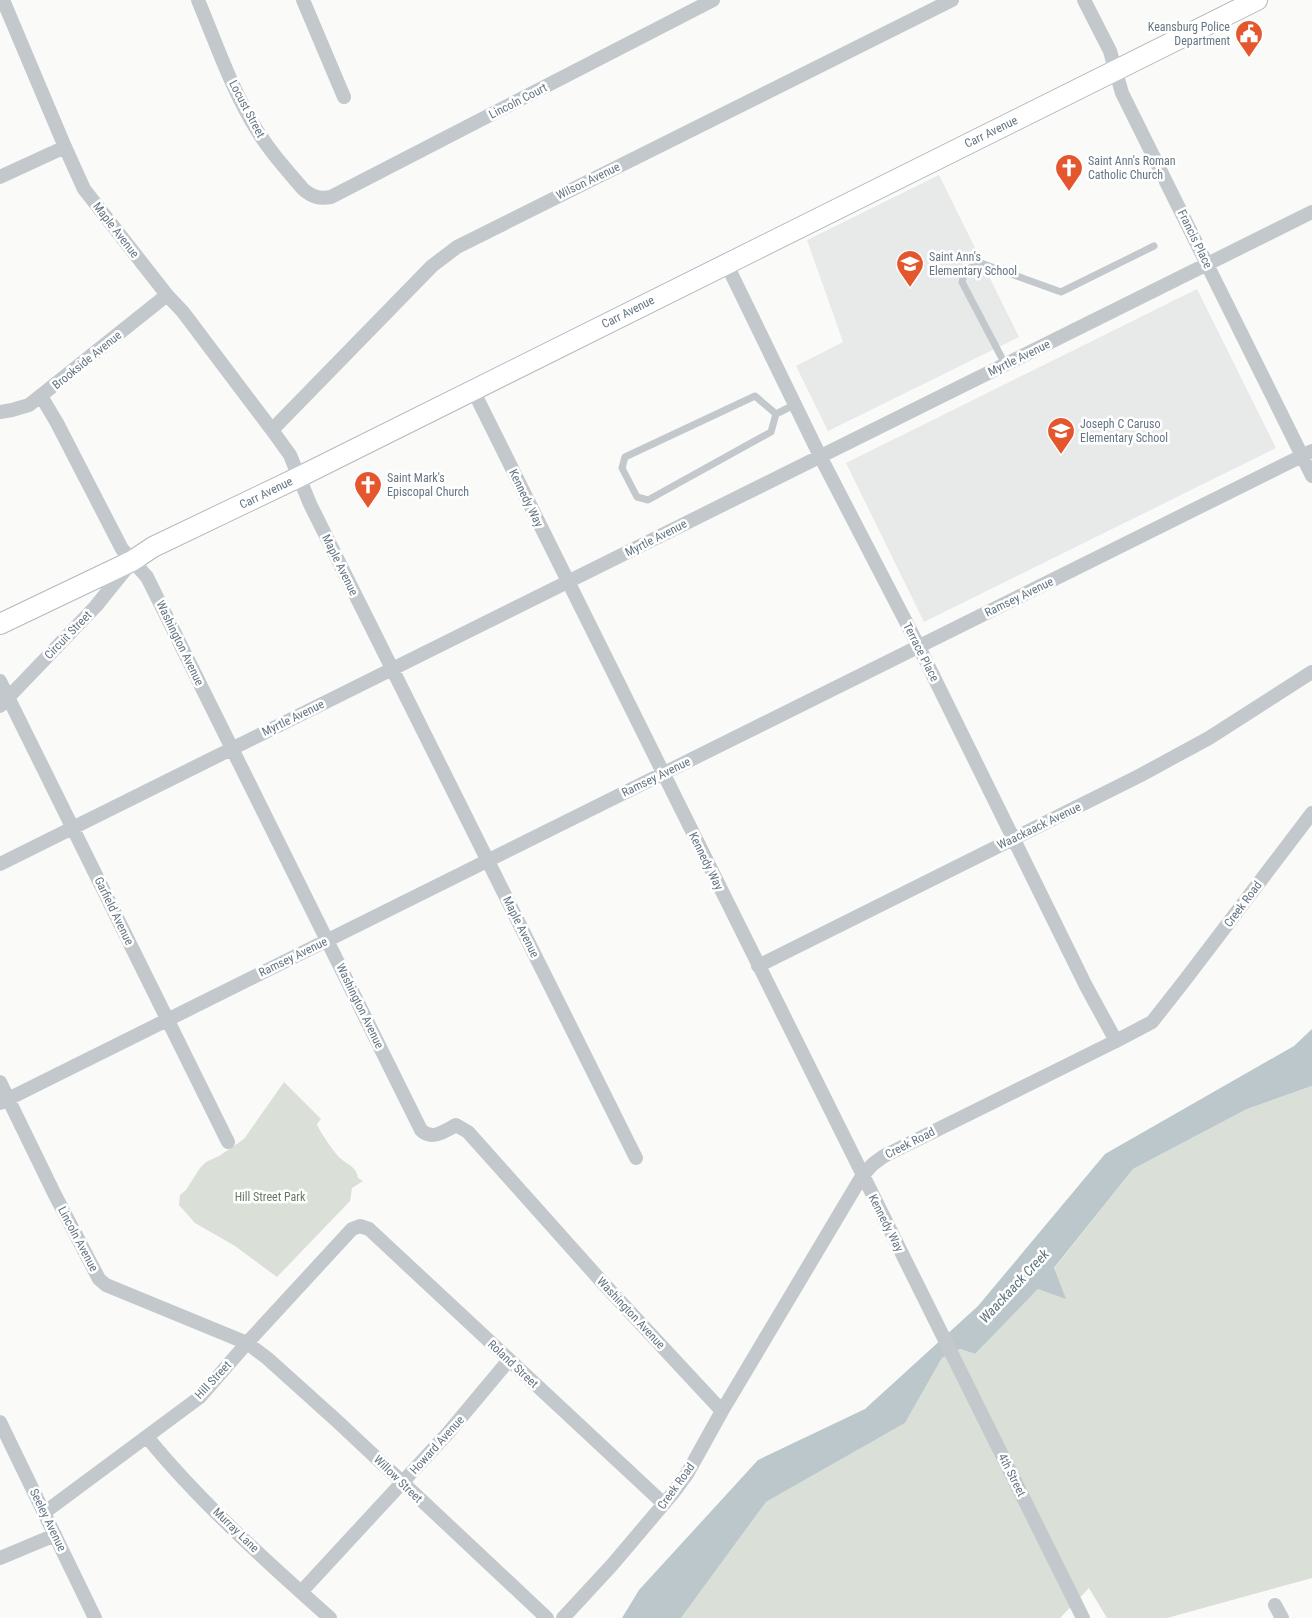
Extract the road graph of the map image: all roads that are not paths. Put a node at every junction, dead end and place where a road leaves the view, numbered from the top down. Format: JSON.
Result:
{"nodes":[{"id":1,"x":3,"y":0,"type":"edge"},
{"id":2,"x":198,"y":0,"type":"edge"},
{"id":3,"x":303,"y":0,"type":"edge"},
{"id":4,"x":713,"y":0,"type":"edge"},
{"id":5,"x":952,"y":0,"type":"edge"},
{"id":6,"x":1084,"y":0,"type":"edge"},
{"id":7,"x":1257,"y":0,"type":"edge"},
{"id":8,"x":1115,"y":70,"type":"junction"},
{"id":9,"x":344,"y":97,"type":"dead end"},
{"id":10,"x":65,"y":147,"type":"junction"},
{"id":11,"x":0,"y":177,"type":"edge"},
{"id":12,"x":322,"y":199,"type":"joint"},
{"id":13,"x":1312,"y":212,"type":"edge"},
{"id":14,"x":1154,"y":246,"type":"dead end"},
{"id":15,"x":726,"y":263,"type":"junction"},
{"id":16,"x":1207,"y":264,"type":"junction"},
{"id":17,"x":167,"y":295,"type":"junction"},
{"id":18,"x":1005,"y":364,"type":"junction"},
{"id":19,"x":473,"y":390,"type":"junction"},
{"id":20,"x":41,"y":396,"type":"junction"},
{"id":21,"x":796,"y":404,"type":"junction"},
{"id":22,"x":0,"y":412,"type":"edge"},
{"id":23,"x":776,"y":414,"type":"junction"},
{"id":24,"x":272,"y":430,"type":"junction"},
{"id":25,"x":1307,"y":453,"type":"edge"},
{"id":26,"x":820,"y":456,"type":"junction"},
{"id":27,"x":1312,"y":476,"type":"edge"},
{"id":28,"x":299,"y":477,"type":"junction"},
{"id":29,"x":132,"y":561,"type":"junction"},
{"id":30,"x":568,"y":582,"type":"junction"},
{"id":31,"x":0,"y":624,"type":"edge"},
{"id":32,"x":919,"y":646,"type":"junction"},
{"id":33,"x":392,"y":669,"type":"junction"},
{"id":34,"x":1312,"y":672,"type":"edge"},
{"id":35,"x":0,"y":681,"type":"edge"},
{"id":36,"x":4,"y":702,"type":"edge"},
{"id":37,"x":232,"y":748,"type":"junction"},
{"id":38,"x":663,"y":774,"type":"junction"},
{"id":39,"x":1312,"y":813,"type":"edge"},
{"id":40,"x":72,"y":828,"type":"junction"},
{"id":41,"x":1014,"y":838,"type":"junction"},
{"id":42,"x":488,"y":860,"type":"junction"},
{"id":43,"x":0,"y":864,"type":"edge"},
{"id":44,"x":328,"y":940,"type":"junction"},
{"id":45,"x":758,"y":966,"type":"junction"},
{"id":46,"x":168,"y":1019,"type":"junction"},
{"id":47,"x":1116,"y":1041,"type":"junction"},
{"id":48,"x":0,"y":1082,"type":"edge"},
{"id":49,"x":4,"y":1100,"type":"edge"},
{"id":50,"x":228,"y":1142,"type":"dead end"},
{"id":51,"x":636,"y":1158,"type":"dead end"},
{"id":52,"x":862,"y":1176,"type":"junction"},
{"id":53,"x":360,"y":1226,"type":"joint"},
{"id":54,"x":940,"y":1332,"type":"joint"},
{"id":55,"x":247,"y":1343,"type":"junction"},
{"id":56,"x":510,"y":1360,"type":"junction"},
{"id":57,"x":722,"y":1411,"type":"junction"},
{"id":58,"x":0,"y":1422,"type":"edge"},
{"id":59,"x":147,"y":1437,"type":"junction"},
{"id":60,"x":403,"y":1484,"type":"junction"},
{"id":61,"x":664,"y":1504,"type":"junction"},
{"id":62,"x":45,"y":1512,"type":"junction"},
{"id":63,"x":55,"y":1535,"type":"junction"},
{"id":64,"x":0,"y":1558,"type":"edge"},
{"id":65,"x":301,"y":1592,"type":"junction"},
{"id":66,"x":1275,"y":1605,"type":"dead end"},
{"id":67,"x":95,"y":1618,"type":"edge"},
{"id":68,"x":330,"y":1618,"type":"edge"},
{"id":69,"x":547,"y":1618,"type":"edge"},
{"id":70,"x":563,"y":1618,"type":"edge"},
{"id":71,"x":1083,"y":1618,"type":"edge"},
{"id":72,"x":1282,"y":1618,"type":"edge"}],
"edges":[{"from":1,"to":10,"type":"street","name":"Maple Avenue"},
{"from":2,"to":12,"type":"street","name":"Locust Street"},
{"from":3,"to":9,"type":"street"},
{"from":4,"to":12,"type":"street","name":"Lincoln Court"},
{"from":5,"to":24,"type":"street","name":"Wilson Avenue"},
{"from":6,"to":8,"type":"street","name":"Francis Place"},
{"from":7,"to":8,"type":"street","name":"Carr Avenue"},
{"from":8,"to":15,"type":"street","name":"Carr Avenue"},
{"from":8,"to":16,"type":"street","name":"Francis Place"},
{"from":10,"to":11,"type":"street"},
{"from":10,"to":17,"type":"street","name":"Maple Avenue"},
{"from":13,"to":16,"type":"street","name":"Myrtle Avenue"},
{"from":14,"to":18,"type":"lane"},
{"from":15,"to":19,"type":"street","name":"Carr Avenue"},
{"from":15,"to":21,"type":"street","name":"Terrace Place"},
{"from":16,"to":18,"type":"street","name":"Myrtle Avenue"},
{"from":16,"to":25,"type":"street","name":"Francis Place"},
{"from":17,"to":20,"type":"street","name":"Brookside Avenue"},
{"from":17,"to":24,"type":"street","name":"Maple Avenue"},
{"from":18,"to":26,"type":"street","name":"Myrtle Avenue"},
{"from":19,"to":28,"type":"street","name":"Carr Avenue"},
{"from":19,"to":30,"type":"street","name":"Kennedy Way"},
{"from":20,"to":22,"type":"street","name":"Brookside Avenue"},
{"from":20,"to":29,"type":"street","name":"Washington Avenue"},
{"from":21,"to":23,"type":"lane"},
{"from":21,"to":26,"type":"street","name":"Terrace Place"},
{"from":23,"to":23,"type":"lane"},
{"from":24,"to":28,"type":"street","name":"Maple Avenue"},
{"from":25,"to":27,"type":"street","name":"Francis Place"},
{"from":25,"to":32,"type":"street","name":"Ramsey Avenue"},
{"from":26,"to":30,"type":"street","name":"Myrtle Avenue"},
{"from":26,"to":32,"type":"street","name":"Terrace Place"},
{"from":28,"to":29,"type":"street","name":"Carr Avenue"},
{"from":28,"to":33,"type":"street","name":"Maple Avenue"},
{"from":29,"to":31,"type":"street","name":"Carr Avenue"},
{"from":29,"to":36,"type":"street","name":"Circuit Street"},
{"from":29,"to":37,"type":"street","name":"Washington Avenue"},
{"from":30,"to":33,"type":"street","name":"Myrtle Avenue"},
{"from":30,"to":38,"type":"street","name":"Kennedy Way"},
{"from":32,"to":38,"type":"street","name":"Ramsey Avenue"},
{"from":32,"to":41,"type":"street","name":"Terrace Place"},
{"from":33,"to":37,"type":"street","name":"Myrtle Avenue"},
{"from":33,"to":42,"type":"street","name":"Maple Avenue"},
{"from":34,"to":41,"type":"street","name":"Waackaack Avenue"},
{"from":35,"to":36,"type":"street","name":"Garfield Avenue"},
{"from":36,"to":40,"type":"street","name":"Garfield Avenue"},
{"from":37,"to":40,"type":"street","name":"Myrtle Avenue"},
{"from":37,"to":44,"type":"street","name":"Washington Avenue"},
{"from":38,"to":42,"type":"street","name":"Ramsey Avenue"},
{"from":38,"to":45,"type":"street","name":"Kennedy Way"},
{"from":39,"to":47,"type":"street","name":"Creek Road"},
{"from":40,"to":43,"type":"street","name":"Myrtle Avenue"},
{"from":40,"to":46,"type":"street","name":"Garfield Avenue"},
{"from":41,"to":45,"type":"street","name":"Waackaack Avenue"},
{"from":41,"to":47,"type":"street","name":"Terrace Place"},
{"from":42,"to":44,"type":"street","name":"Ramsey Avenue"},
{"from":42,"to":51,"type":"street","name":"Maple Avenue"},
{"from":44,"to":46,"type":"street","name":"Ramsey Avenue"},
{"from":44,"to":57,"type":"street","name":"Washington Avenue"},
{"from":45,"to":52,"type":"street","name":"Kennedy Way"},
{"from":46,"to":49,"type":"street","name":"Ramsey Avenue"},
{"from":46,"to":50,"type":"street","name":"Garfield Avenue"},
{"from":47,"to":52,"type":"street","name":"Creek Road"},
{"from":48,"to":49,"type":"street","name":"Lincoln Avenue"},
{"from":49,"to":55,"type":"street","name":"Lincoln Avenue"},
{"from":52,"to":54,"type":"street","name":"Kennedy Way"},
{"from":52,"to":57,"type":"street","name":"Creek Road"},
{"from":53,"to":55,"type":"street","name":"Hill Street"},
{"from":53,"to":56,"type":"street","name":"Roland Street"},
{"from":54,"to":71,"type":"street","name":"4th Street"},
{"from":55,"to":59,"type":"street","name":"Hill Street"},
{"from":55,"to":60,"type":"street","name":"Willow Street"},
{"from":56,"to":60,"type":"street","name":"Howard Avenue"},
{"from":56,"to":61,"type":"street","name":"Roland Street"},
{"from":57,"to":61,"type":"street","name":"Creek Road"},
{"from":58,"to":62,"type":"street","name":"Seeley Avenue"},
{"from":59,"to":62,"type":"street","name":"Hill Street"},
{"from":59,"to":65,"type":"street","name":"Murray Lane"},
{"from":60,"to":65,"type":"street","name":"Howard Avenue"},
{"from":60,"to":69,"type":"street","name":"Willow Street"},
{"from":61,"to":70,"type":"street","name":"Creek Road"},
{"from":62,"to":63,"type":"street","name":"Seeley Avenue"},
{"from":63,"to":64,"type":"street"},
{"from":63,"to":67,"type":"street","name":"Seeley Avenue"},
{"from":65,"to":68,"type":"street","name":"Murray Lane"},
{"from":66,"to":72,"type":"street"}]}
